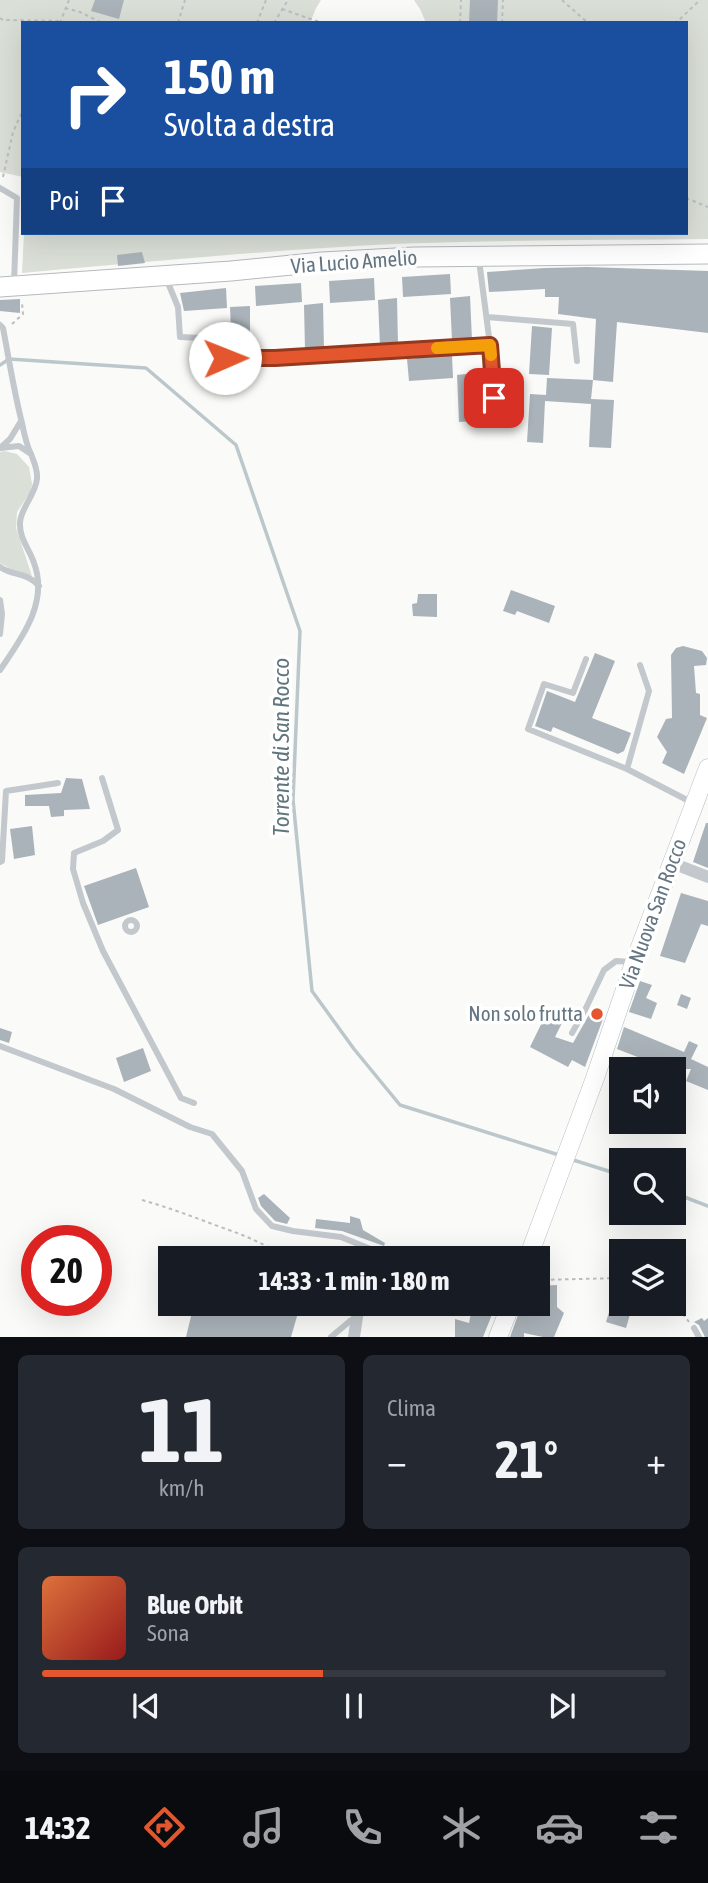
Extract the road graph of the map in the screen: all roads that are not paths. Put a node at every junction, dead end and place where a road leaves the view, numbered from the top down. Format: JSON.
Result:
{"nodes":[{"id":1,"x":1,"y":189,"type":"edge"},
{"id":2,"x":708,"y":254,"type":"edge"},
{"id":3,"x":479,"y":256,"type":"junction"},
{"id":4,"x":165,"y":275,"type":"junction"},
{"id":5,"x":12,"y":291,"type":"edge"},
{"id":6,"x":486,"y":317,"type":"junction"},
{"id":7,"x":1,"y":326,"type":"edge"},
{"id":8,"x":490,"y":345,"type":"junction"},
{"id":9,"x":577,"y":361,"type":"dead end"},
{"id":10,"x":21,"y":421,"type":"junction"},
{"id":11,"x":496,"y":425,"type":"dead end"},
{"id":12,"x":0,"y":448,"type":"edge"},
{"id":13,"x":31,"y":454,"type":"junction"},
{"id":14,"x":0,"y":567,"type":"edge"},
{"id":15,"x":39,"y":586,"type":"junction"},
{"id":16,"x":0,"y":600,"type":"edge"},
{"id":17,"x":0,"y":634,"type":"edge"},
{"id":18,"x":586,"y":660,"type":"dead end"},
{"id":19,"x":640,"y":665,"type":"dead end"},
{"id":20,"x":0,"y":670,"type":"edge"},
{"id":21,"x":708,"y":768,"type":"edge"},
{"id":22,"x":627,"y":769,"type":"junction"},
{"id":23,"x":102,"y":778,"type":"dead end"},
{"id":24,"x":58,"y":783,"type":"dead end"},
{"id":25,"x":694,"y":803,"type":"junction"},
{"id":26,"x":0,"y":862,"type":"edge"},
{"id":27,"x":671,"y":863,"type":"junction"},
{"id":28,"x":708,"y":877,"type":"edge"},
{"id":29,"x":634,"y":962,"type":"junction"},
{"id":30,"x":572,"y":1033,"type":"dead end"},
{"id":31,"x":0,"y":1045,"type":"edge"},
{"id":32,"x":194,"y":1103,"type":"dead end"},
{"id":33,"x":364,"y":1246,"type":"edge"},
{"id":34,"x":532,"y":1246,"type":"edge"},
{"id":35,"x":506,"y":1316,"type":"edge"},
{"id":36,"x":356,"y":1318,"type":"joint"},
{"id":37,"x":694,"y":1328,"type":"road end"},
{"id":38,"x":331,"y":1337,"type":"edge"},
{"id":39,"x":354,"y":1337,"type":"edge"},
{"id":40,"x":498,"y":1337,"type":"edge"},
{"id":41,"x":699,"y":1337,"type":"edge"}],
"edges":[{"from":1,"to":5,"type":"lane"},
{"from":2,"to":3,"type":"main road","name":"Via Lucio Amelio"},
{"from":3,"to":4,"type":"main road","name":"Via Lucio Amelio"},
{"from":3,"to":6,"type":"lane"},
{"from":4,"to":5,"type":"main road","name":"Via Lucio Amelio"},
{"from":4,"to":8,"type":"lane"},
{"from":6,"to":8,"type":"lane"},
{"from":6,"to":9,"type":"lane"},
{"from":7,"to":10,"type":"lane"},
{"from":8,"to":11,"type":"lane"},
{"from":10,"to":12,"type":"lane"},
{"from":10,"to":13,"type":"lane"},
{"from":12,"to":13,"type":"lane"},
{"from":13,"to":15,"type":"lane"},
{"from":14,"to":15,"type":"lane"},
{"from":15,"to":20,"type":"lane"},
{"from":16,"to":17,"type":"lane"},
{"from":18,"to":22,"type":"lane"},
{"from":19,"to":22,"type":"lane"},
{"from":21,"to":25,"type":"main road","name":"Via Nuova San Rocco"},
{"from":22,"to":25,"type":"lane"},
{"from":23,"to":32,"type":"lane"},
{"from":24,"to":26,"type":"lane"},
{"from":25,"to":27,"type":"main road","name":"Via Nuova San Rocco"},
{"from":27,"to":28,"type":"street"},
{"from":27,"to":29,"type":"main road","name":"Via Nuova San Rocco"},
{"from":29,"to":30,"type":"lane"},
{"from":29,"to":34,"type":"main road","name":"Via Nuova San Rocco"},
{"from":31,"to":33,"type":"lane"},
{"from":35,"to":40,"type":"main road"},
{"from":36,"to":38,"type":"lane"},
{"from":36,"to":39,"type":"street"},
{"from":37,"to":41,"type":"lane"}]}
